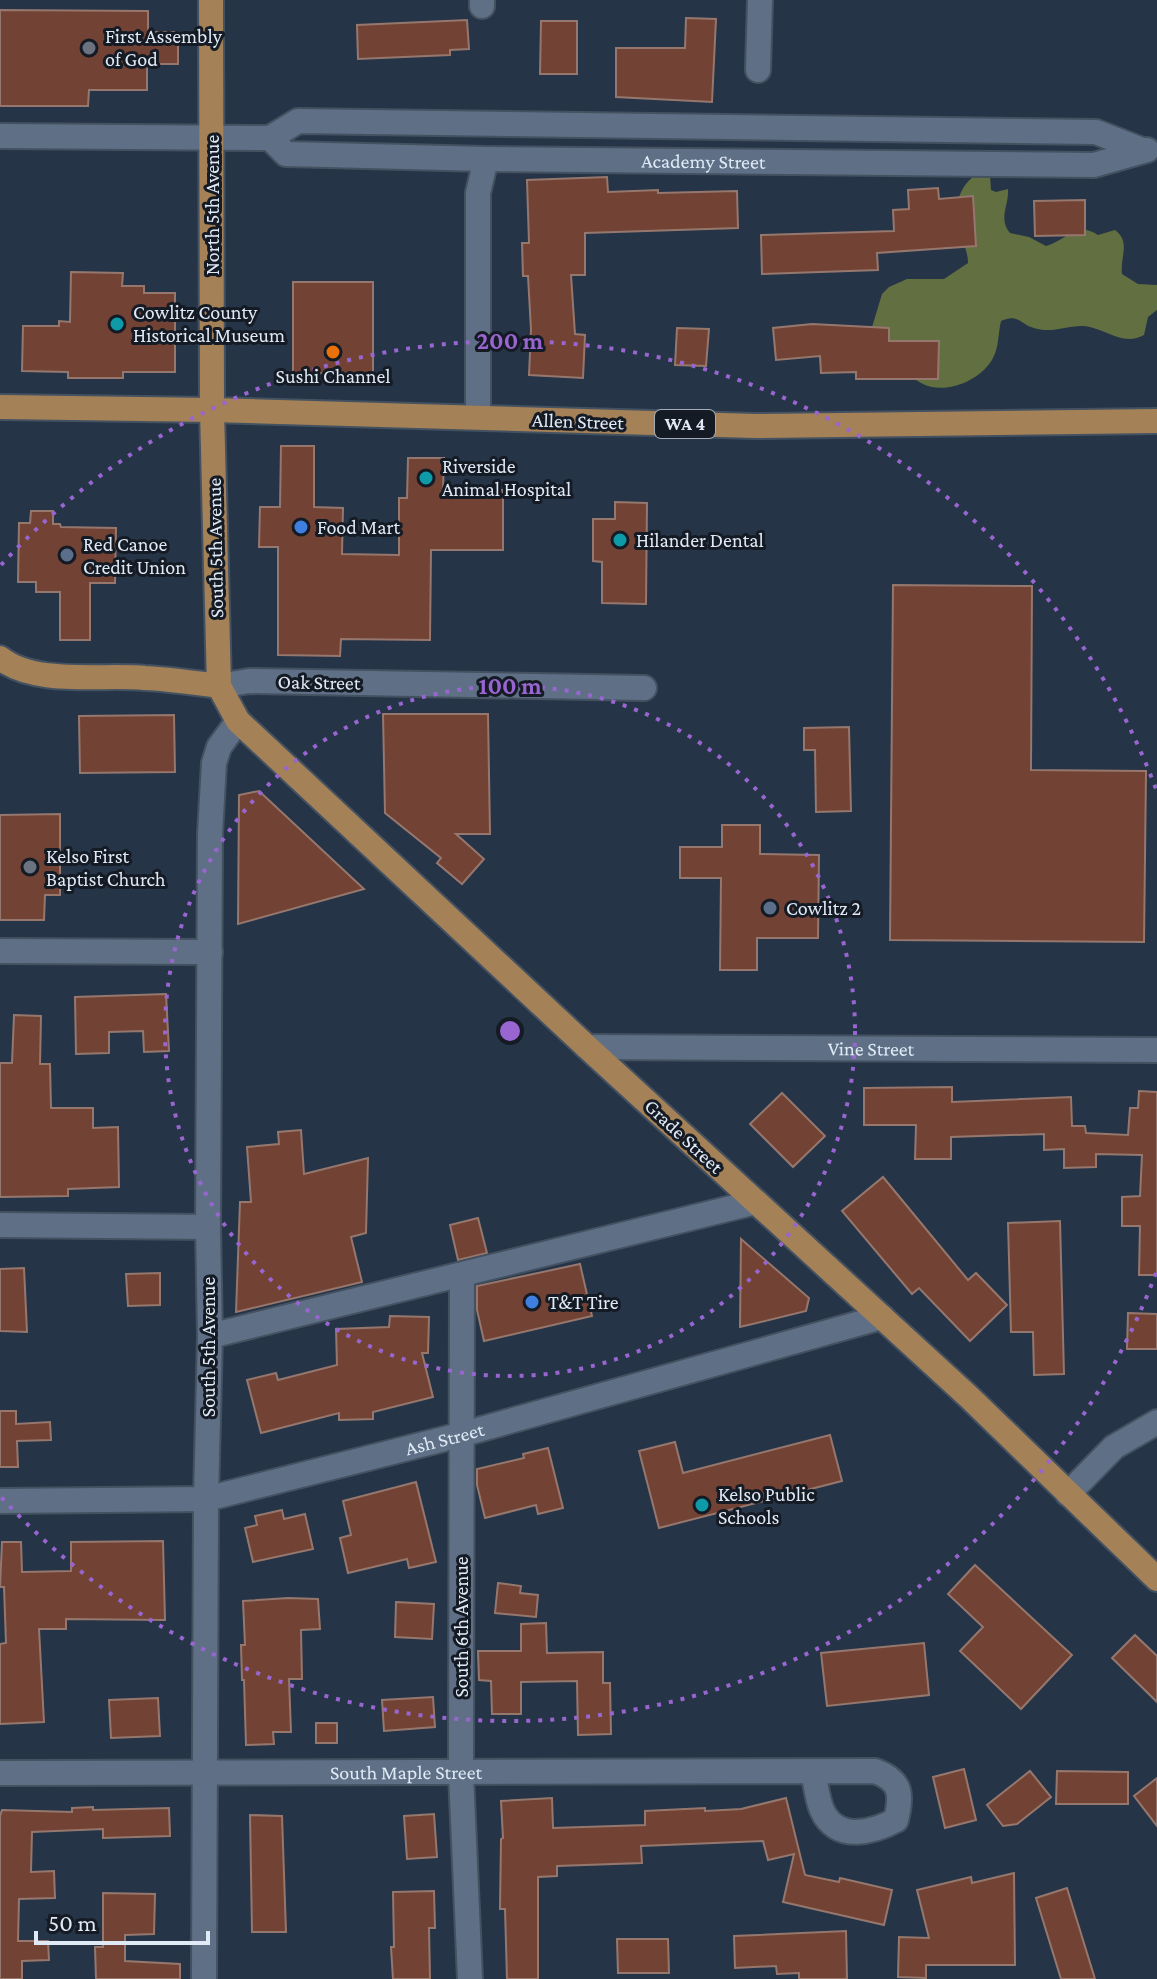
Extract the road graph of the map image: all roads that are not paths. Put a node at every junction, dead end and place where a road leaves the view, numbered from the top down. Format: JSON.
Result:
{"nodes":[{"id":1,"x":211,"y":0,"type":"edge"},
{"id":2,"x":760,"y":0,"type":"edge"},
{"id":3,"x":758,"y":70,"type":"dead end"},
{"id":4,"x":0,"y":136,"type":"edge"},
{"id":5,"x":212,"y":137,"type":"junction"},
{"id":6,"x":270,"y":138,"type":"junction"},
{"id":7,"x":1150,"y":150,"type":"edge"},
{"id":8,"x":486,"y":159,"type":"junction"},
{"id":9,"x":0,"y":407,"type":"edge"},
{"id":10,"x":212,"y":410,"type":"junction"},
{"id":11,"x":478,"y":417,"type":"junction"},
{"id":12,"x":1157,"y":421,"type":"edge"},
{"id":13,"x":3,"y":663,"type":"edge"},
{"id":14,"x":219,"y":686,"type":"junction"},
{"id":15,"x":644,"y":688,"type":"dead end"},
{"id":16,"x":238,"y":721,"type":"junction"},
{"id":17,"x":0,"y":951,"type":"edge"},
{"id":18,"x":210,"y":952,"type":"junction"},
{"id":19,"x":587,"y":1047,"type":"junction"},
{"id":20,"x":1157,"y":1050,"type":"edge"},
{"id":21,"x":756,"y":1202,"type":"junction"},
{"id":22,"x":0,"y":1225,"type":"edge"},
{"id":23,"x":208,"y":1227,"type":"junction"},
{"id":24,"x":462,"y":1275,"type":"junction"},
{"id":25,"x":882,"y":1317,"type":"junction"},
{"id":26,"x":210,"y":1336,"type":"junction"},
{"id":27,"x":1157,"y":1422,"type":"edge"},
{"id":28,"x":460,"y":1435,"type":"junction"},
{"id":29,"x":1068,"y":1494,"type":"junction"},
{"id":30,"x":206,"y":1499,"type":"junction"},
{"id":31,"x":0,"y":1501,"type":"edge"},
{"id":32,"x":1157,"y":1579,"type":"edge"},
{"id":33,"x":203,"y":1772,"type":"junction"},
{"id":34,"x":813,"y":1772,"type":"dead end"},
{"id":35,"x":0,"y":1773,"type":"edge"},
{"id":36,"x":461,"y":1774,"type":"junction"},
{"id":37,"x":204,"y":1979,"type":"edge"},
{"id":38,"x":470,"y":1979,"type":"edge"}],
"edges":[{"from":1,"to":5,"type":"main road","name":"North 5th Avenue"},
{"from":2,"to":3,"type":"street"},
{"from":4,"to":5,"type":"street","name":"Academy Street"},
{"from":5,"to":6,"type":"street","name":"Academy Street"},
{"from":5,"to":10,"type":"main road","name":"North 5th Avenue"},
{"from":6,"to":7,"type":"street","name":"Academy Street"},
{"from":6,"to":8,"type":"street","name":"Academy Street"},
{"from":7,"to":8,"type":"street","name":"Academy Street"},
{"from":8,"to":11,"type":"street"},
{"from":9,"to":10,"type":"main road","name":"Allen Street","number":"WA 4"},
{"from":10,"to":11,"type":"main road","name":"Allen Street","number":"WA 4"},
{"from":10,"to":14,"type":"main road","name":"South 5th Avenue"},
{"from":11,"to":12,"type":"main road","name":"Allen Street","number":"WA 4"},
{"from":13,"to":14,"type":"main road","name":"Oak Street"},
{"from":14,"to":15,"type":"street","name":"Oak Street"},
{"from":14,"to":16,"type":"main road","name":"Grade Street"},
{"from":16,"to":18,"type":"street","name":"South 5th Avenue"},
{"from":16,"to":19,"type":"main road","name":"Grade Street"},
{"from":17,"to":18,"type":"street"},
{"from":18,"to":23,"type":"street","name":"South 5th Avenue"},
{"from":19,"to":20,"type":"street","name":"Vine Street"},
{"from":19,"to":21,"type":"main road","name":"Grade Street"},
{"from":21,"to":24,"type":"street"},
{"from":21,"to":25,"type":"main road","name":"Grade Street"},
{"from":22,"to":23,"type":"street"},
{"from":23,"to":26,"type":"street","name":"South 5th Avenue"},
{"from":24,"to":26,"type":"street"},
{"from":24,"to":28,"type":"street","name":"South 6th Avenue"},
{"from":25,"to":28,"type":"street","name":"Ash Street"},
{"from":25,"to":29,"type":"main road","name":"Grade Street"},
{"from":26,"to":30,"type":"street","name":"South 5th Avenue"},
{"from":27,"to":29,"type":"street"},
{"from":28,"to":30,"type":"street","name":"Ash Street"},
{"from":28,"to":36,"type":"street","name":"South 6th Avenue"},
{"from":29,"to":32,"type":"main road","name":"Grade Street"},
{"from":30,"to":31,"type":"street","name":"Ash Street"},
{"from":30,"to":33,"type":"street","name":"South 5th Avenue"},
{"from":33,"to":35,"type":"street","name":"South Maple Street"},
{"from":33,"to":36,"type":"street","name":"South Maple Street"},
{"from":33,"to":37,"type":"street","name":"South 5th Avenue"},
{"from":34,"to":36,"type":"street","name":"South Maple Street"},
{"from":36,"to":38,"type":"street","name":"South 6th Avenue"}]}
